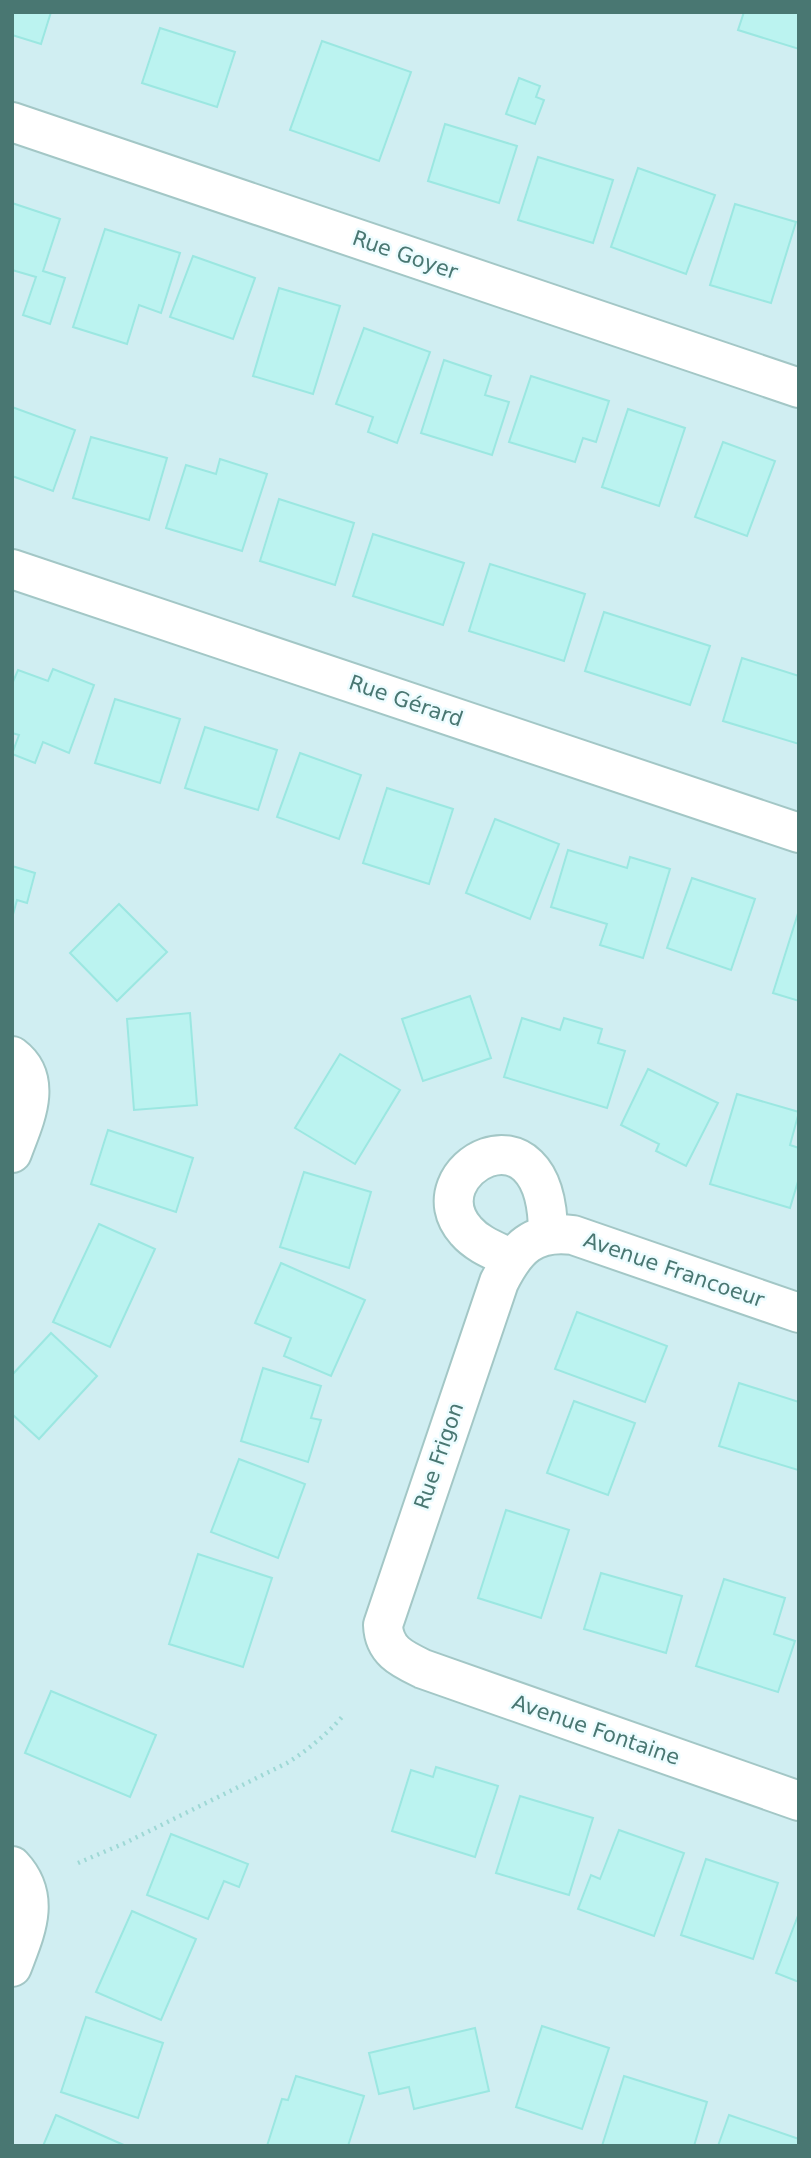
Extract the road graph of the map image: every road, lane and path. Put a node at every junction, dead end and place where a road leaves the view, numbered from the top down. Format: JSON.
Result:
{"nodes":[{"id":1,"x":12,"y":122,"type":"edge"},
{"id":2,"x":799,"y":388,"type":"edge"},
{"id":3,"x":12,"y":569,"type":"edge"},
{"id":4,"x":799,"y":833,"type":"edge"},
{"id":5,"x":12,"y":1056,"type":"edge"},
{"id":6,"x":12,"y":1153,"type":"edge"},
{"id":7,"x":548,"y":1234,"type":"junction"},
{"id":8,"x":512,"y":1259,"type":"junction"},
{"id":9,"x":799,"y":1313,"type":"edge"},
{"id":10,"x":396,"y":1654,"type":"joint"},
{"id":11,"x":343,"y":1716,"type":"dead end"},
{"id":12,"x":799,"y":1801,"type":"edge"},
{"id":13,"x":78,"y":1863,"type":"dead end"},
{"id":14,"x":12,"y":1866,"type":"edge"},
{"id":15,"x":12,"y":1967,"type":"edge"}],
"edges":[{"from":1,"to":2,"type":"street","name":"Rue Goyer"},
{"from":3,"to":4,"type":"street","name":"Rue Gérard"},
{"from":5,"to":6,"type":"street"},
{"from":7,"to":8,"type":"street"},
{"from":7,"to":8,"type":"street"},
{"from":7,"to":9,"type":"street","name":"Avenue Francoeur"},
{"from":8,"to":10,"type":"street","name":"Rue Frigon"},
{"from":10,"to":12,"type":"street","name":"Avenue Fontaine"},
{"from":11,"to":13,"type":"path"},
{"from":14,"to":15,"type":"street"}]}
